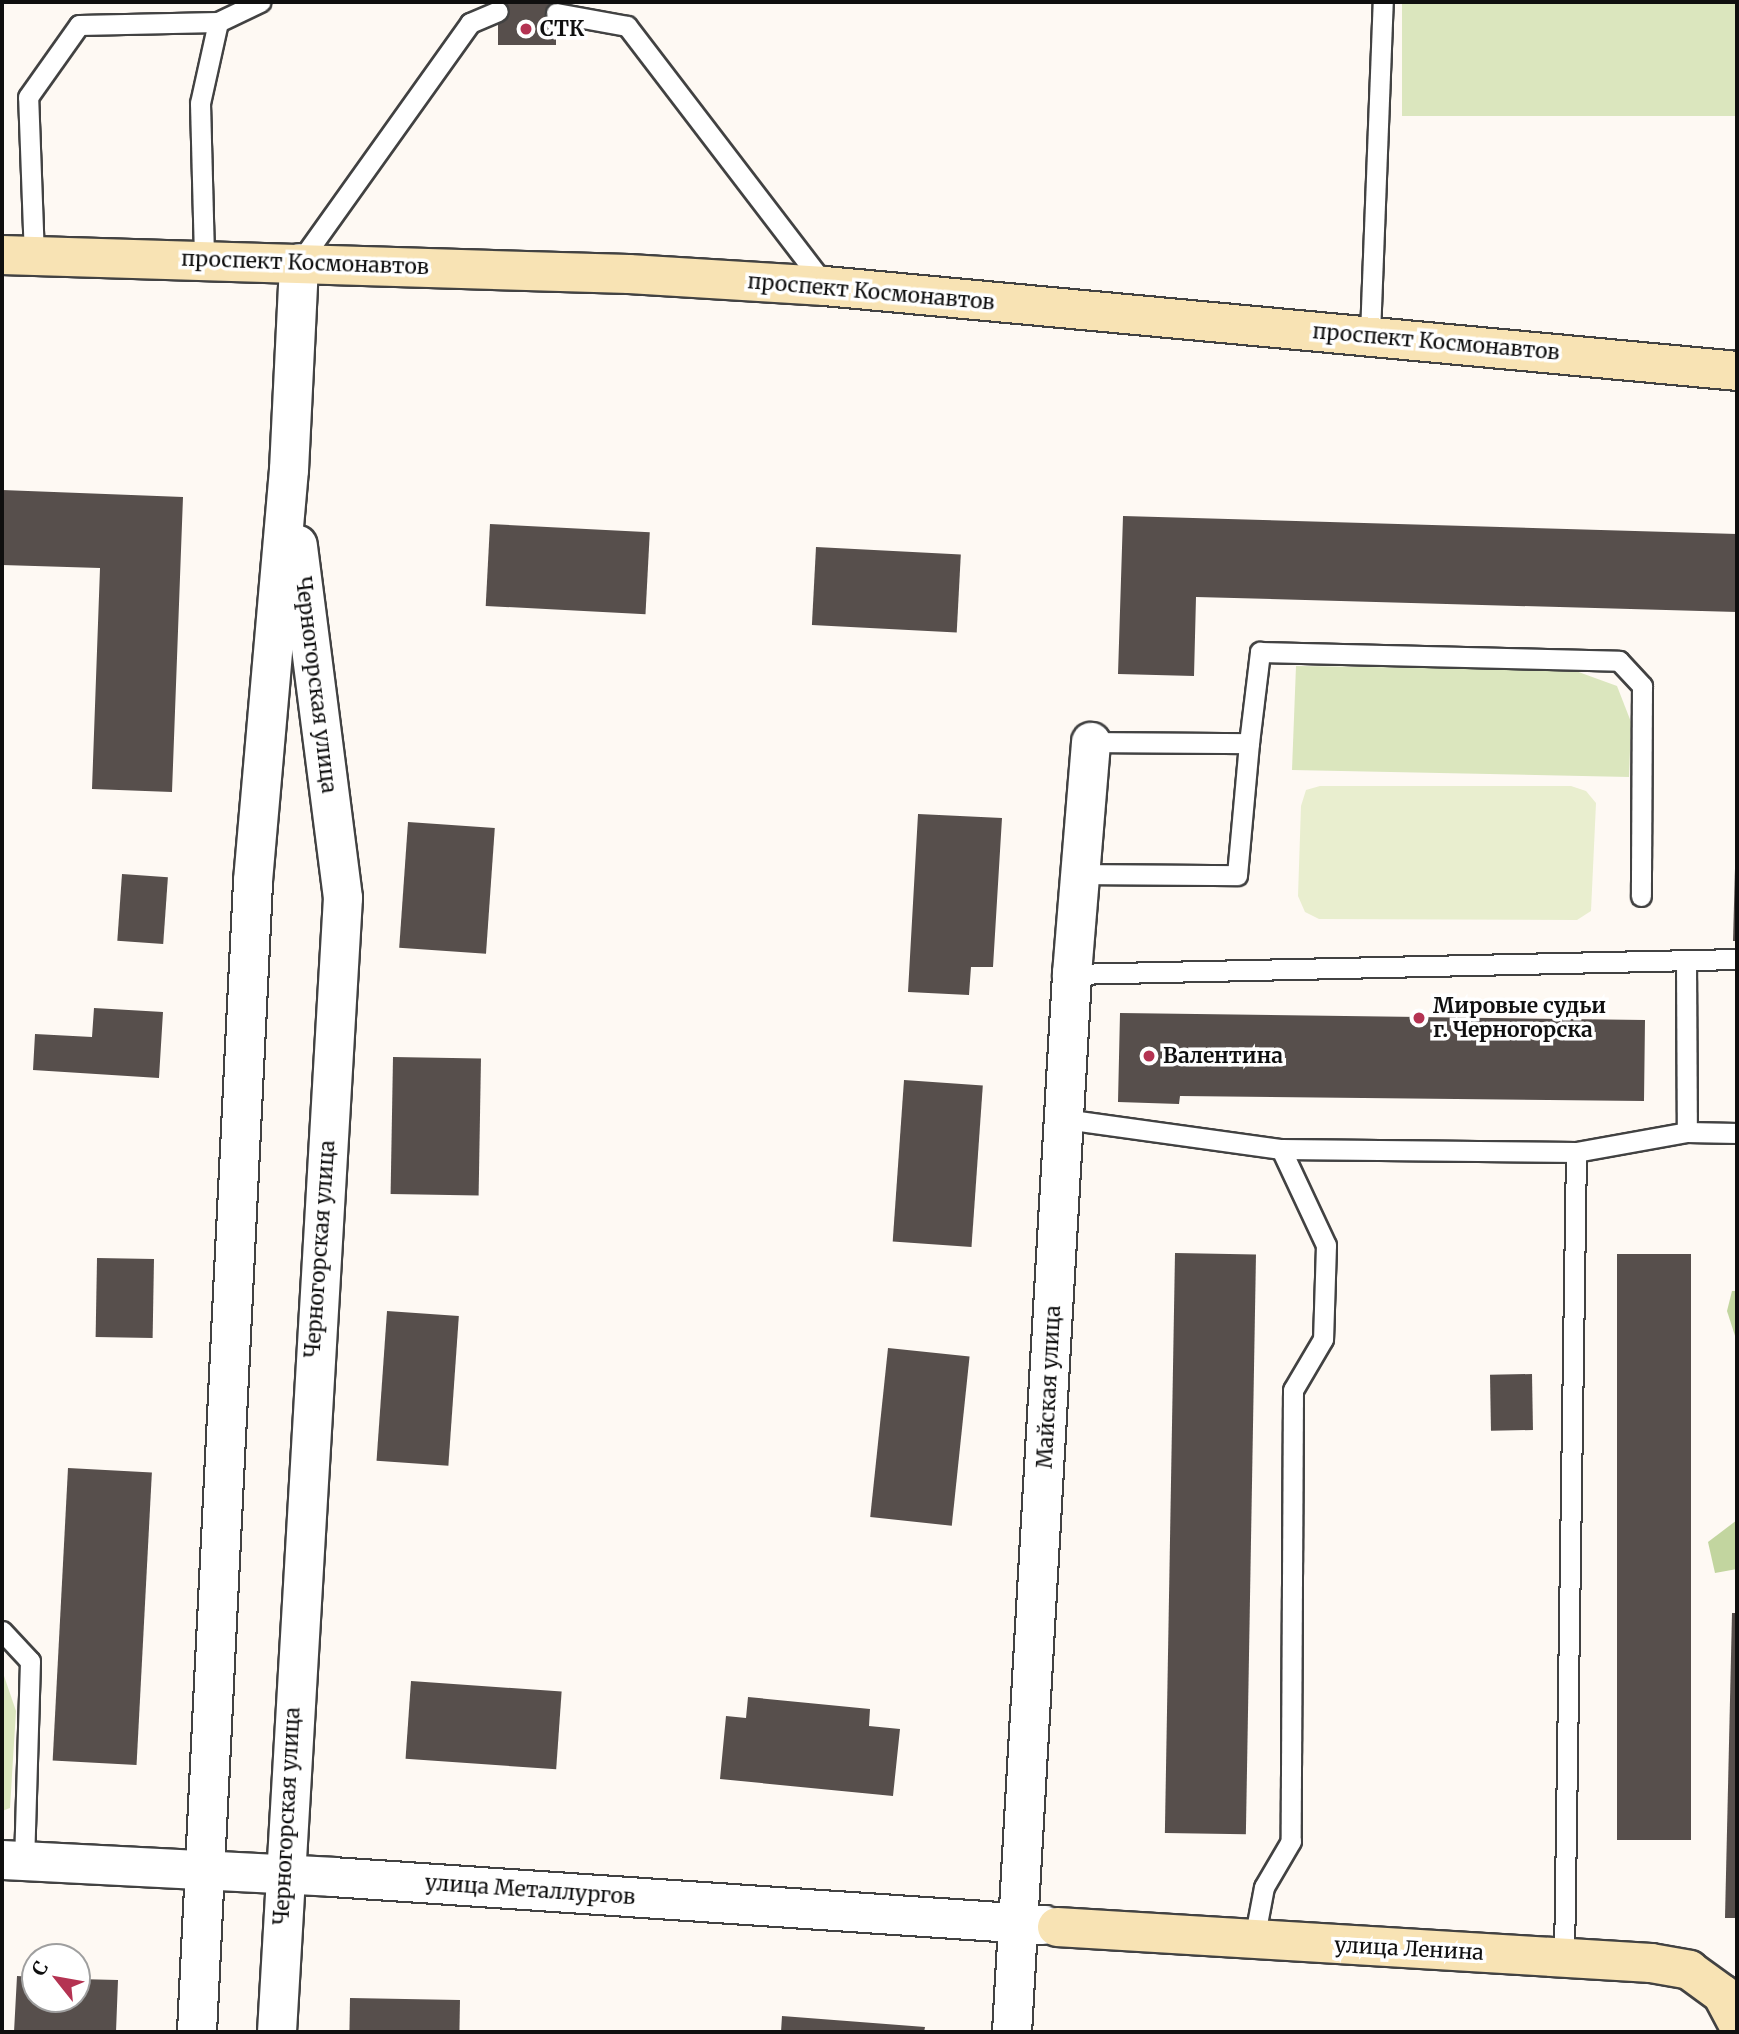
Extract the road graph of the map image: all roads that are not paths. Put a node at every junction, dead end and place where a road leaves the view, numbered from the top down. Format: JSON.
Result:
{"nodes":[{"id":1,"x":260,"y":2,"type":"edge"},
{"id":2,"x":1383,"y":2,"type":"edge"},
{"id":3,"x":498,"y":11,"type":"dead end"},
{"id":4,"x":556,"y":13,"type":"dead end"},
{"id":5,"x":218,"y":22,"type":"junction"},
{"id":6,"x":18,"y":256,"type":"edge"},
{"id":7,"x":204,"y":260,"type":"junction"},
{"id":8,"x":299,"y":263,"type":"junction"},
{"id":9,"x":825,"y":286,"type":"junction"},
{"id":10,"x":1370,"y":334,"type":"junction"},
{"id":11,"x":1737,"y":371,"type":"edge"},
{"id":12,"x":289,"y":470,"type":"junction"},
{"id":13,"x":1091,"y":742,"type":"joint"},
{"id":14,"x":1249,"y":743,"type":"junction"},
{"id":15,"x":1081,"y":874,"type":"junction"},
{"id":16,"x":1641,"y":896,"type":"dead end"},
{"id":17,"x":1737,"y":959,"type":"edge"},
{"id":18,"x":1686,"y":962,"type":"junction"},
{"id":19,"x":1072,"y":974,"type":"junction"},
{"id":20,"x":1064,"y":1119,"type":"junction"},
{"id":21,"x":1687,"y":1132,"type":"junction"},
{"id":22,"x":1737,"y":1133,"type":"edge"},
{"id":23,"x":1280,"y":1149,"type":"junction"},
{"id":24,"x":1576,"y":1152,"type":"junction"},
{"id":25,"x":2,"y":1631,"type":"edge"},
{"id":26,"x":13,"y":1861,"type":"edge"},
{"id":27,"x":204,"y":1871,"type":"junction"},
{"id":28,"x":283,"y":1874,"type":"junction"},
{"id":29,"x":1019,"y":1923,"type":"junction"},
{"id":30,"x":1057,"y":1927,"type":"joint"},
{"id":31,"x":1254,"y":1940,"type":"junction"},
{"id":32,"x":1564,"y":1959,"type":"junction"},
{"id":33,"x":1737,"y":2022,"type":"edge"},
{"id":34,"x":197,"y":2032,"type":"edge"},
{"id":35,"x":277,"y":2032,"type":"edge"},
{"id":36,"x":1012,"y":2032,"type":"edge"}],
"edges":[{"from":1,"to":5,"type":"lane"},
{"from":2,"to":10,"type":"lane"},
{"from":3,"to":8,"type":"lane"},
{"from":4,"to":9,"type":"lane"},
{"from":5,"to":6,"type":"lane"},
{"from":5,"to":7,"type":"lane"},
{"from":6,"to":7,"type":"main road","name":"проспект Космонавтов"},
{"from":7,"to":8,"type":"main road","name":"проспект Космонавтов"},
{"from":8,"to":9,"type":"main road","name":"проспект Космонавтов"},
{"from":8,"to":12,"type":"street","name":"Черногорская улица"},
{"from":9,"to":10,"type":"main road","name":"проспект Космонавтов"},
{"from":10,"to":11,"type":"main road","name":"проспект Космонавтов"},
{"from":12,"to":27,"type":"street","name":"Черногорская улица"},
{"from":12,"to":28,"type":"street","name":"Черногорская улица"},
{"from":13,"to":14,"type":"lane"},
{"from":13,"to":15,"type":"street","name":"Майская улица"},
{"from":14,"to":15,"type":"lane"},
{"from":14,"to":16,"type":"lane"},
{"from":15,"to":19,"type":"street","name":"Майская улица"},
{"from":17,"to":18,"type":"lane"},
{"from":18,"to":19,"type":"lane"},
{"from":18,"to":21,"type":"lane"},
{"from":19,"to":20,"type":"street","name":"Майская улица"},
{"from":20,"to":23,"type":"lane"},
{"from":20,"to":29,"type":"street","name":"Майская улица"},
{"from":21,"to":22,"type":"lane"},
{"from":21,"to":24,"type":"lane"},
{"from":23,"to":24,"type":"lane"},
{"from":23,"to":31,"type":"lane"},
{"from":24,"to":32,"type":"lane"},
{"from":25,"to":26,"type":"lane"},
{"from":26,"to":27,"type":"street","name":"улица Металлургов"},
{"from":27,"to":28,"type":"street","name":"улица Металлургов"},
{"from":27,"to":34,"type":"street","name":"Черногорская улица"},
{"from":28,"to":29,"type":"street","name":"улица Металлургов"},
{"from":28,"to":35,"type":"street","name":"Черногорская улица"},
{"from":29,"to":30,"type":"street","name":"улица Металлургов"},
{"from":29,"to":36,"type":"street","name":"Майская улица"},
{"from":30,"to":31,"type":"main road","name":"улица Ленина"},
{"from":31,"to":32,"type":"main road","name":"улица Ленина"},
{"from":32,"to":33,"type":"main road","name":"улица Ленина"}]}
